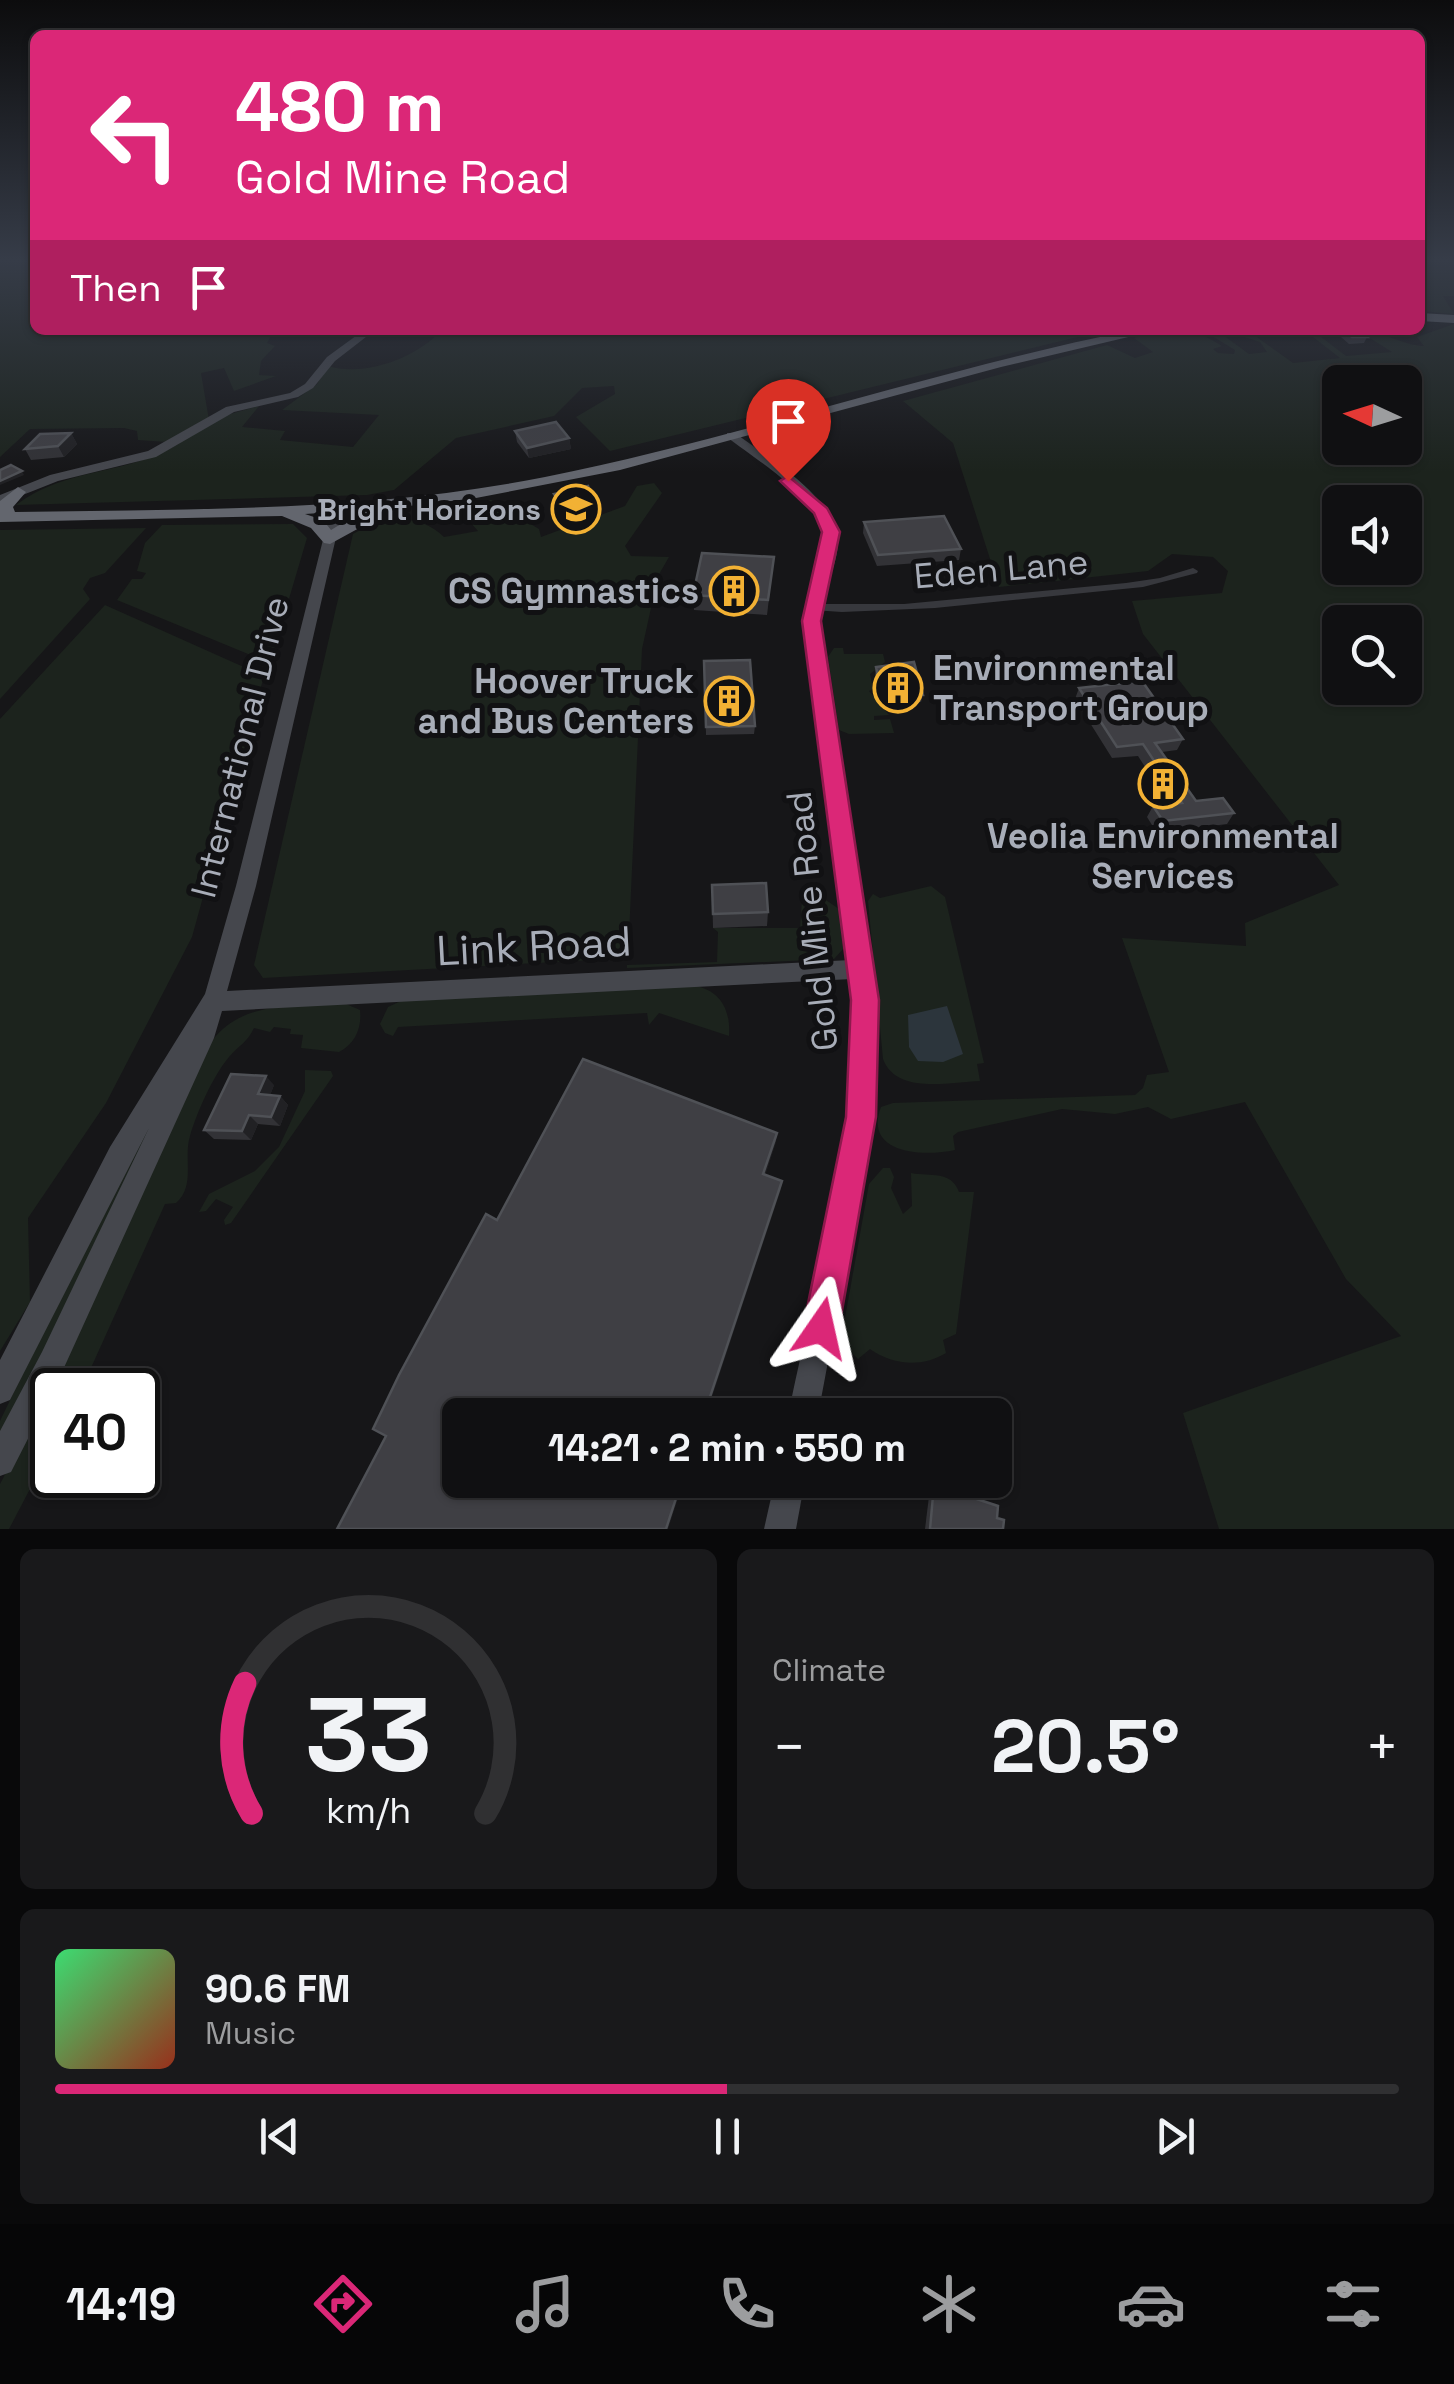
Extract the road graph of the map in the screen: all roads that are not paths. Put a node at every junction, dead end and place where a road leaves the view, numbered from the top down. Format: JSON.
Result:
{"nodes":[{"id":1,"x":363,"y":335,"type":"edge"},
{"id":2,"x":1132,"y":335,"type":"edge"},
{"id":3,"x":756,"y":429,"type":"junction"},
{"id":4,"x":731,"y":435,"type":"junction"},
{"id":5,"x":753,"y":450,"type":"junction"},
{"id":6,"x":18,"y":492,"type":"junction"},
{"id":7,"x":0,"y":500,"type":"edge"},
{"id":8,"x":404,"y":502,"type":"junction"},
{"id":9,"x":336,"y":507,"type":"junction"},
{"id":10,"x":271,"y":510,"type":"junction"},
{"id":11,"x":5,"y":517,"type":"edge"},
{"id":12,"x":330,"y":539,"type":"junction"},
{"id":13,"x":1193,"y":571,"type":"dead end"},
{"id":14,"x":812,"y":608,"type":"junction"},
{"id":15,"x":862,"y":969,"type":"junction"},
{"id":16,"x":210,"y":1002,"type":"junction"},
{"id":17,"x":0,"y":1390,"type":"edge"},
{"id":18,"x":806,"y":1398,"type":"edge"},
{"id":19,"x":0,"y":1461,"type":"edge"},
{"id":20,"x":786,"y":1498,"type":"edge"},
{"id":21,"x":780,"y":1529,"type":"edge"}],
"edges":[{"from":1,"to":6,"type":"street"},
{"from":2,"to":3,"type":"highway"},
{"from":3,"to":4,"type":"highway"},
{"from":3,"to":5,"type":"street"},
{"from":4,"to":5,"type":"street","name":"Gold Mine Road"},
{"from":4,"to":8,"type":"highway"},
{"from":5,"to":14,"type":"street","name":"Gold Mine Road"},
{"from":6,"to":7,"type":"street"},
{"from":6,"to":11,"type":"highway"},
{"from":8,"to":9,"type":"highway"},
{"from":8,"to":12,"type":"highway"},
{"from":9,"to":10,"type":"highway"},
{"from":9,"to":12,"type":"street","name":"International Drive"},
{"from":10,"to":11,"type":"highway"},
{"from":10,"to":12,"type":"highway"},
{"from":12,"to":16,"type":"street","name":"International Drive"},
{"from":13,"to":14,"type":"street","name":"Eden Lane"},
{"from":14,"to":15,"type":"street","name":"Gold Mine Road"},
{"from":15,"to":16,"type":"street","name":"Link Road"},
{"from":15,"to":18,"type":"street","name":"Gold Mine Road"},
{"from":16,"to":17,"type":"street","name":"International Drive"},
{"from":16,"to":19,"type":"street","name":"International Drive"},
{"from":20,"to":21,"type":"street"}]}
